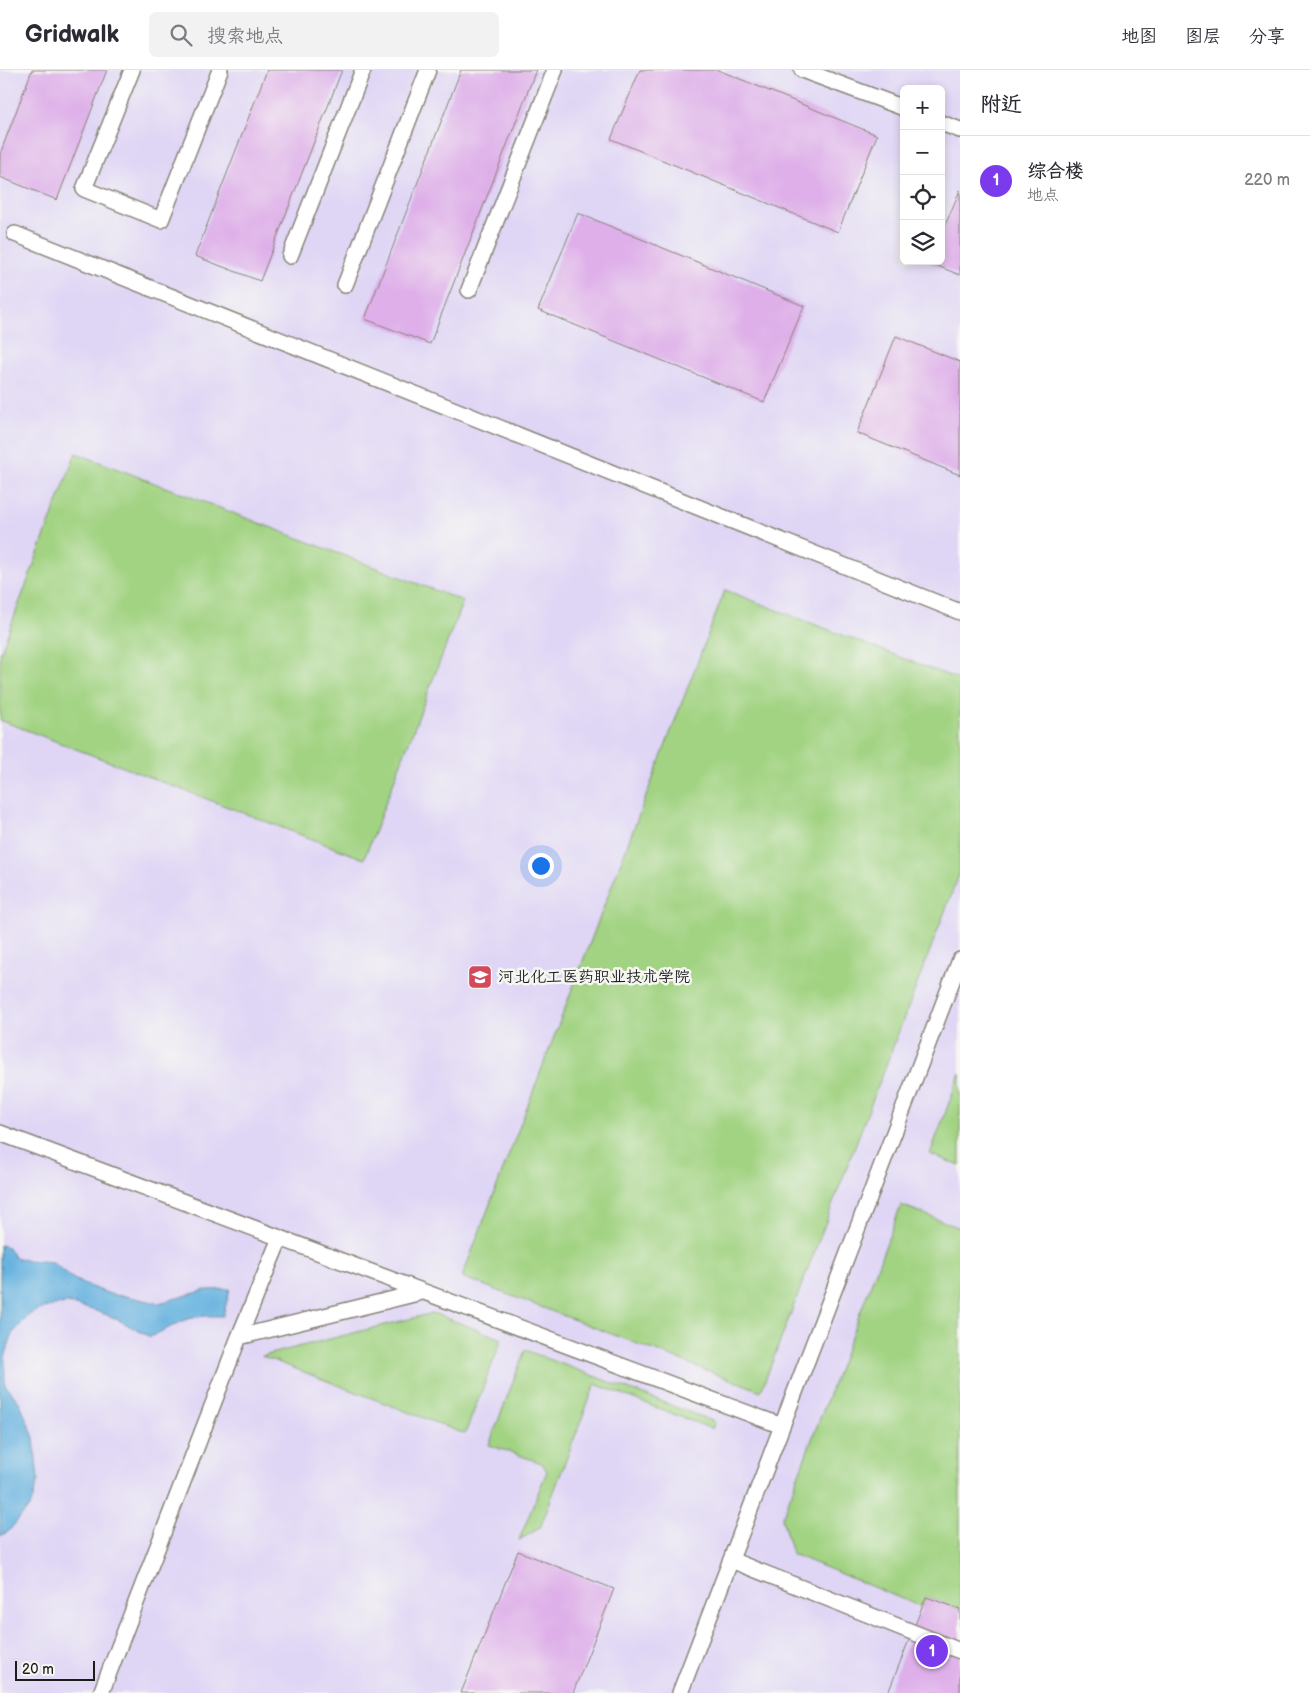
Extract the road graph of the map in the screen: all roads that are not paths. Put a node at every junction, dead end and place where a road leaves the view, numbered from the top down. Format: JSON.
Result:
{"nodes":[{"id":1,"x":132,"y":70,"type":"edge"},
{"id":2,"x":220,"y":70,"type":"edge"},
{"id":3,"x":363,"y":70,"type":"edge"},
{"id":4,"x":428,"y":70,"type":"edge"},
{"id":5,"x":555,"y":70,"type":"edge"},
{"id":6,"x":802,"y":70,"type":"edge"},
{"id":7,"x":900,"y":107,"type":"edge"},
{"id":8,"x":945,"y":124,"type":"edge"},
{"id":9,"x":960,"y":130,"type":"edge"},
{"id":10,"x":15,"y":234,"type":"dead end"},
{"id":11,"x":290,"y":256,"type":"dead end"},
{"id":12,"x":345,"y":285,"type":"dead end"},
{"id":13,"x":469,"y":290,"type":"dead end"},
{"id":14,"x":960,"y":612,"type":"edge"},
{"id":15,"x":960,"y":960,"type":"edge"},
{"id":16,"x":0,"y":1133,"type":"edge"},
{"id":17,"x":280,"y":1238,"type":"junction"},
{"id":18,"x":422,"y":1292,"type":"junction"},
{"id":19,"x":239,"y":1337,"type":"junction"},
{"id":20,"x":782,"y":1426,"type":"junction"},
{"id":21,"x":731,"y":1560,"type":"junction"},
{"id":22,"x":960,"y":1651,"type":"edge"},
{"id":23,"x":101,"y":1693,"type":"edge"},
{"id":24,"x":680,"y":1693,"type":"edge"}],
"edges":[{"from":1,"to":2,"type":"lane"},
{"from":3,"to":11,"type":"lane"},
{"from":4,"to":12,"type":"lane"},
{"from":5,"to":13,"type":"lane"},
{"from":6,"to":7,"type":"lane"},
{"from":8,"to":9,"type":"lane"},
{"from":10,"to":14,"type":"lane"},
{"from":15,"to":20,"type":"lane"},
{"from":16,"to":17,"type":"lane"},
{"from":17,"to":18,"type":"lane"},
{"from":17,"to":19,"type":"lane"},
{"from":18,"to":19,"type":"lane"},
{"from":18,"to":20,"type":"lane"},
{"from":19,"to":23,"type":"lane"},
{"from":20,"to":21,"type":"lane"},
{"from":21,"to":22,"type":"lane"},
{"from":21,"to":24,"type":"lane"}]}
